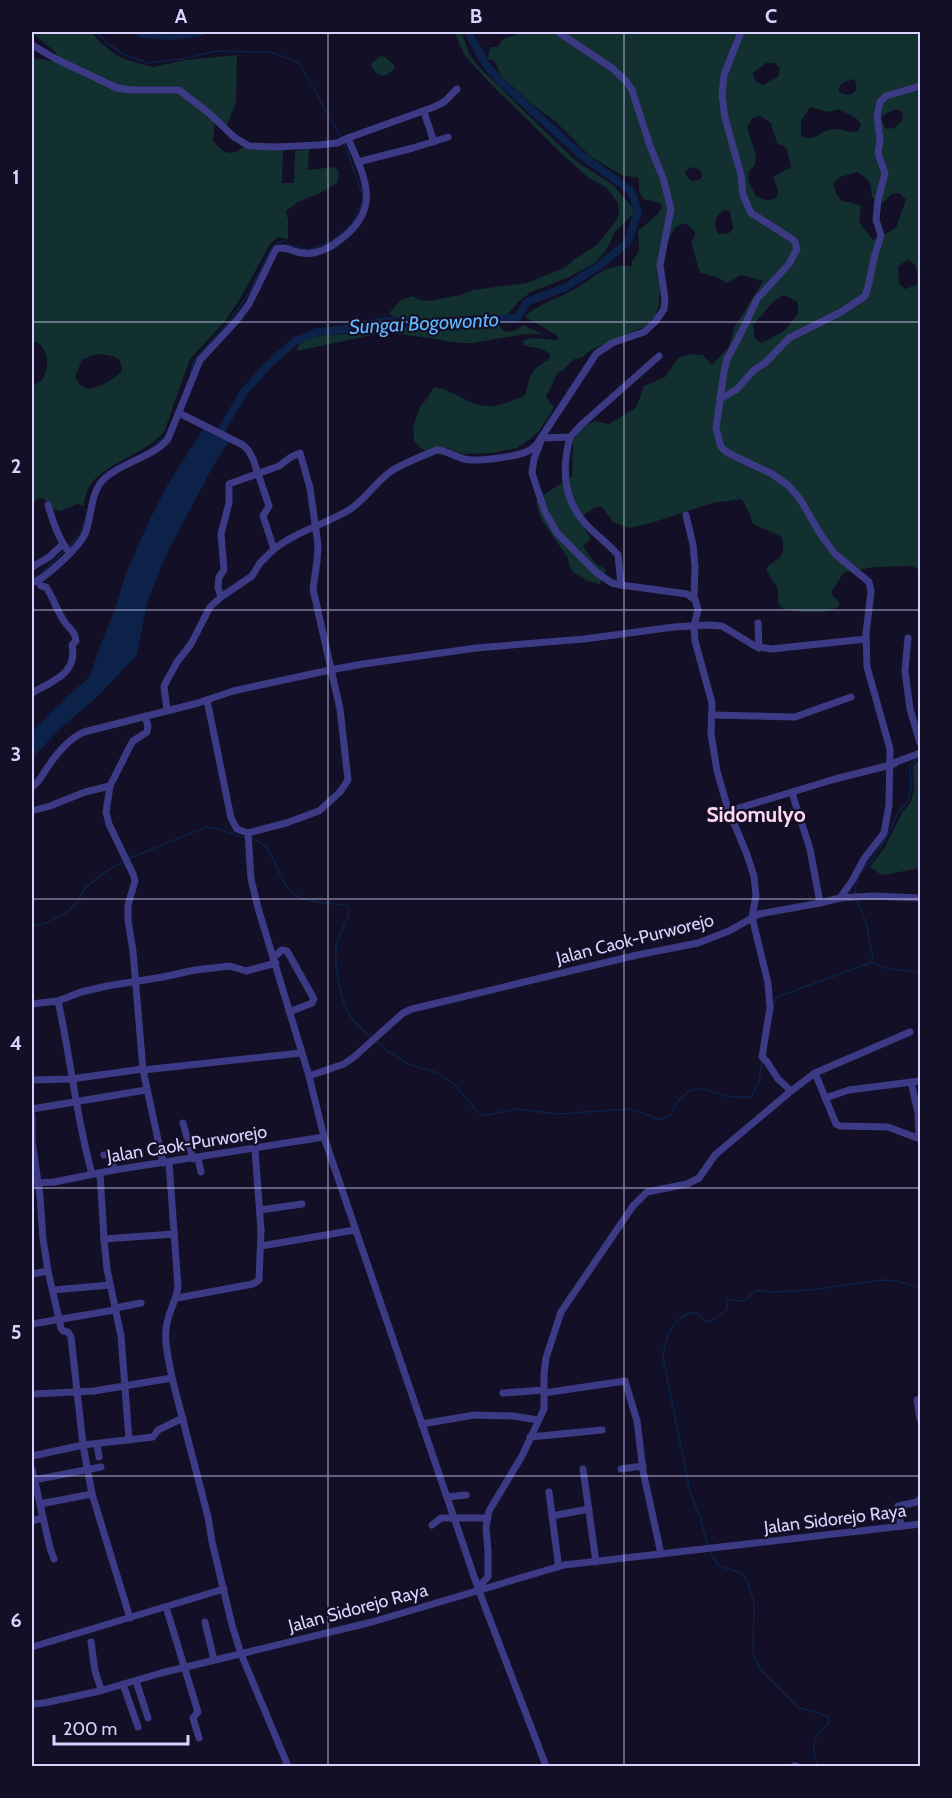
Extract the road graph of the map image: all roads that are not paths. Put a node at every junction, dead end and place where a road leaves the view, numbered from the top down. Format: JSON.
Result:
{"nodes":[{"id":1,"x":558,"y":32,"type":"edge"},
{"id":2,"x":741,"y":32,"type":"edge"},
{"id":3,"x":32,"y":45,"type":"edge"},
{"id":4,"x":921,"y":86,"type":"edge"},
{"id":5,"x":457,"y":89,"type":"dead end"},
{"id":6,"x":424,"y":112,"type":"junction"},
{"id":7,"x":448,"y":137,"type":"dead end"},
{"id":8,"x":347,"y":139,"type":"junction"},
{"id":9,"x":434,"y":142,"type":"junction"},
{"id":10,"x":358,"y":162,"type":"junction"},
{"id":11,"x":658,"y":356,"type":"dead end"},
{"id":12,"x":720,"y":399,"type":"junction"},
{"id":13,"x":179,"y":413,"type":"junction"},
{"id":14,"x":570,"y":437,"type":"junction"},
{"id":15,"x":544,"y":438,"type":"junction"},
{"id":16,"x":258,"y":474,"type":"junction"},
{"id":17,"x":48,"y":505,"type":"dead end"},
{"id":18,"x":686,"y":515,"type":"dead end"},
{"id":19,"x":315,"y":525,"type":"junction"},
{"id":20,"x":66,"y":548,"type":"junction"},
{"id":21,"x":274,"y":549,"type":"junction"},
{"id":22,"x":32,"y":567,"type":"edge"},
{"id":23,"x":35,"y":582,"type":"edge"},
{"id":24,"x":621,"y":582,"type":"junction"},
{"id":25,"x":695,"y":595,"type":"junction"},
{"id":26,"x":221,"y":597,"type":"junction"},
{"id":27,"x":759,"y":623,"type":"dead end"},
{"id":28,"x":694,"y":626,"type":"junction"},
{"id":29,"x":908,"y":638,"type":"dead end"},
{"id":30,"x":866,"y":639,"type":"junction"},
{"id":31,"x":759,"y":648,"type":"junction"},
{"id":32,"x":330,"y":670,"type":"junction"},
{"id":33,"x":32,"y":693,"type":"edge"},
{"id":34,"x":852,"y":697,"type":"dead end"},
{"id":35,"x":207,"y":700,"type":"junction"},
{"id":36,"x":167,"y":710,"type":"junction"},
{"id":37,"x":712,"y":715,"type":"junction"},
{"id":38,"x":145,"y":716,"type":"junction"},
{"id":39,"x":921,"y":743,"type":"edge"},
{"id":40,"x":921,"y":753,"type":"edge"},
{"id":41,"x":889,"y":765,"type":"junction"},
{"id":42,"x":110,"y":786,"type":"junction"},
{"id":43,"x":32,"y":787,"type":"edge"},
{"id":44,"x":792,"y":793,"type":"junction"},
{"id":45,"x":32,"y":811,"type":"edge"},
{"id":46,"x":729,"y":811,"type":"junction"},
{"id":47,"x":248,"y":838,"type":"junction"},
{"id":48,"x":840,"y":898,"type":"junction"},
{"id":49,"x":921,"y":898,"type":"edge"},
{"id":50,"x":820,"y":903,"type":"junction"},
{"id":51,"x":752,"y":917,"type":"junction"},
{"id":52,"x":275,"y":960,"type":"junction"},
{"id":53,"x":136,"y":982,"type":"junction"},
{"id":54,"x":58,"y":1001,"type":"junction"},
{"id":55,"x":32,"y":1004,"type":"edge"},
{"id":56,"x":289,"y":1012,"type":"junction"},
{"id":57,"x":910,"y":1032,"type":"dead end"},
{"id":58,"x":301,"y":1053,"type":"junction"},
{"id":59,"x":143,"y":1070,"type":"junction"},
{"id":60,"x":815,"y":1073,"type":"junction"},
{"id":61,"x":309,"y":1076,"type":"junction"},
{"id":62,"x":71,"y":1079,"type":"junction"},
{"id":63,"x":32,"y":1080,"type":"edge"},
{"id":64,"x":921,"y":1081,"type":"edge"},
{"id":65,"x":911,"y":1082,"type":"junction"},
{"id":66,"x":146,"y":1090,"type":"junction"},
{"id":67,"x":791,"y":1091,"type":"junction"},
{"id":68,"x":825,"y":1098,"type":"junction"},
{"id":69,"x":75,"y":1102,"type":"junction"},
{"id":70,"x":32,"y":1109,"type":"edge"},
{"id":71,"x":32,"y":1116,"type":"edge"},
{"id":72,"x":183,"y":1122,"type":"dead end"},
{"id":73,"x":324,"y":1137,"type":"junction"},
{"id":74,"x":920,"y":1138,"type":"edge"},
{"id":75,"x":255,"y":1149,"type":"junction"},
{"id":76,"x":104,"y":1155,"type":"dead end"},
{"id":77,"x":195,"y":1158,"type":"junction"},
{"id":78,"x":166,"y":1163,"type":"junction"},
{"id":79,"x":114,"y":1170,"type":"junction"},
{"id":80,"x":201,"y":1172,"type":"dead end"},
{"id":81,"x":100,"y":1173,"type":"junction"},
{"id":82,"x":92,"y":1174,"type":"junction"},
{"id":83,"x":34,"y":1183,"type":"edge"},
{"id":84,"x":302,"y":1204,"type":"dead end"},
{"id":85,"x":260,"y":1210,"type":"junction"},
{"id":86,"x":356,"y":1230,"type":"junction"},
{"id":87,"x":174,"y":1234,"type":"junction"},
{"id":88,"x":104,"y":1239,"type":"junction"},
{"id":89,"x":261,"y":1246,"type":"junction"},
{"id":90,"x":48,"y":1271,"type":"junction"},
{"id":91,"x":32,"y":1274,"type":"edge"},
{"id":92,"x":110,"y":1285,"type":"junction"},
{"id":93,"x":52,"y":1290,"type":"junction"},
{"id":94,"x":177,"y":1298,"type":"junction"},
{"id":95,"x":141,"y":1303,"type":"dead end"},
{"id":96,"x":115,"y":1309,"type":"junction"},
{"id":97,"x":59,"y":1319,"type":"junction"},
{"id":98,"x":32,"y":1324,"type":"edge"},
{"id":99,"x":172,"y":1378,"type":"junction"},
{"id":100,"x":124,"y":1387,"type":"junction"},
{"id":101,"x":544,"y":1391,"type":"junction"},
{"id":102,"x":77,"y":1392,"type":"junction"},
{"id":103,"x":503,"y":1393,"type":"dead end"},
{"id":104,"x":32,"y":1394,"type":"edge"},
{"id":105,"x":921,"y":1399,"type":"edge"},
{"id":106,"x":183,"y":1418,"type":"junction"},
{"id":107,"x":921,"y":1419,"type":"edge"},
{"id":108,"x":538,"y":1420,"type":"junction"},
{"id":109,"x":422,"y":1424,"type":"junction"},
{"id":110,"x":602,"y":1430,"type":"dead end"},
{"id":111,"x":530,"y":1437,"type":"junction"},
{"id":112,"x":129,"y":1440,"type":"junction"},
{"id":113,"x":97,"y":1444,"type":"junction"},
{"id":114,"x":83,"y":1445,"type":"junction"},
{"id":115,"x":32,"y":1456,"type":"edge"},
{"id":116,"x":99,"y":1457,"type":"dead end"},
{"id":117,"x":642,"y":1466,"type":"junction"},
{"id":118,"x":101,"y":1467,"type":"dead end"},
{"id":119,"x":32,"y":1469,"type":"edge"},
{"id":120,"x":87,"y":1469,"type":"junction"},
{"id":121,"x":583,"y":1469,"type":"dead end"},
{"id":122,"x":621,"y":1469,"type":"dead end"},
{"id":123,"x":34,"y":1480,"type":"junction"},
{"id":124,"x":549,"y":1492,"type":"dead end"},
{"id":125,"x":92,"y":1494,"type":"junction"},
{"id":126,"x":466,"y":1495,"type":"dead end"},
{"id":127,"x":447,"y":1497,"type":"junction"},
{"id":128,"x":921,"y":1499,"type":"edge"},
{"id":129,"x":40,"y":1504,"type":"junction"},
{"id":130,"x":589,"y":1509,"type":"junction"},
{"id":131,"x":552,"y":1516,"type":"junction"},
{"id":132,"x":454,"y":1517,"type":"junction"},
{"id":133,"x":43,"y":1518,"type":"junction"},
{"id":134,"x":487,"y":1518,"type":"junction"},
{"id":135,"x":32,"y":1521,"type":"edge"},
{"id":136,"x":921,"y":1524,"type":"edge"},
{"id":137,"x":432,"y":1525,"type":"dead end"},
{"id":138,"x":902,"y":1526,"type":"junction"},
{"id":139,"x":661,"y":1554,"type":"junction"},
{"id":140,"x":54,"y":1559,"type":"dead end"},
{"id":141,"x":596,"y":1562,"type":"junction"},
{"id":142,"x":557,"y":1567,"type":"junction"},
{"id":143,"x":224,"y":1589,"type":"junction"},
{"id":144,"x":478,"y":1589,"type":"junction"},
{"id":145,"x":166,"y":1607,"type":"junction"},
{"id":146,"x":130,"y":1618,"type":"junction"},
{"id":147,"x":206,"y":1622,"type":"dead end"},
{"id":148,"x":91,"y":1642,"type":"dead end"},
{"id":149,"x":32,"y":1647,"type":"edge"},
{"id":150,"x":241,"y":1654,"type":"junction"},
{"id":151,"x":214,"y":1660,"type":"junction"},
{"id":152,"x":186,"y":1668,"type":"junction"},
{"id":153,"x":136,"y":1681,"type":"junction"},
{"id":154,"x":123,"y":1684,"type":"junction"},
{"id":155,"x":101,"y":1689,"type":"junction"},
{"id":156,"x":32,"y":1704,"type":"edge"},
{"id":157,"x":148,"y":1718,"type":"dead end"},
{"id":158,"x":138,"y":1727,"type":"dead end"},
{"id":159,"x":199,"y":1738,"type":"dead end"},
{"id":160,"x":288,"y":1767,"type":"edge"},
{"id":161,"x":546,"y":1767,"type":"edge"}],
"edges":[{"from":1,"to":15,"type":"street"},
{"from":2,"to":12,"type":"street"},
{"from":3,"to":8,"type":"street"},
{"from":4,"to":12,"type":"street"},
{"from":5,"to":6,"type":"street"},
{"from":6,"to":8,"type":"street"},
{"from":6,"to":9,"type":"street"},
{"from":7,"to":9,"type":"street"},
{"from":8,"to":10,"type":"street"},
{"from":9,"to":10,"type":"street"},
{"from":10,"to":13,"type":"street"},
{"from":11,"to":14,"type":"street"},
{"from":12,"to":30,"type":"street"},
{"from":13,"to":16,"type":"street"},
{"from":13,"to":20,"type":"street"},
{"from":14,"to":15,"type":"street"},
{"from":14,"to":24,"type":"street"},
{"from":15,"to":19,"type":"street"},
{"from":15,"to":24,"type":"street"},
{"from":16,"to":19,"type":"street"},
{"from":16,"to":21,"type":"street"},
{"from":16,"to":26,"type":"street"},
{"from":17,"to":20,"type":"street"},
{"from":18,"to":25,"type":"street"},
{"from":19,"to":21,"type":"street"},
{"from":19,"to":32,"type":"street"},
{"from":20,"to":22,"type":"street"},
{"from":20,"to":23,"type":"street"},
{"from":21,"to":26,"type":"street"},
{"from":23,"to":33,"type":"street"},
{"from":24,"to":25,"type":"street"},
{"from":25,"to":28,"type":"street"},
{"from":26,"to":36,"type":"street"},
{"from":27,"to":31,"type":"street"},
{"from":28,"to":31,"type":"street"},
{"from":28,"to":32,"type":"street"},
{"from":28,"to":37,"type":"street"},
{"from":29,"to":39,"type":"street"},
{"from":30,"to":31,"type":"street"},
{"from":30,"to":41,"type":"street"},
{"from":32,"to":35,"type":"street"},
{"from":32,"to":47,"type":"street"},
{"from":34,"to":37,"type":"street"},
{"from":35,"to":36,"type":"street"},
{"from":35,"to":47,"type":"street"},
{"from":36,"to":38,"type":"street"},
{"from":37,"to":46,"type":"street"},
{"from":38,"to":42,"type":"street"},
{"from":38,"to":43,"type":"street"},
{"from":40,"to":41,"type":"street"},
{"from":41,"to":44,"type":"street"},
{"from":41,"to":48,"type":"street"},
{"from":42,"to":45,"type":"street"},
{"from":42,"to":53,"type":"street"},
{"from":44,"to":46,"type":"street"},
{"from":44,"to":50,"type":"street"},
{"from":46,"to":51,"type":"street"},
{"from":47,"to":52,"type":"street"},
{"from":48,"to":49,"type":"street","name":"Jalan Caok-Purworejo"},
{"from":48,"to":50,"type":"street","name":"Jalan Caok-Purworejo"},
{"from":50,"to":51,"type":"street","name":"Jalan Caok-Purworejo"},
{"from":51,"to":61,"type":"street","name":"Jalan Caok-Purworejo"},
{"from":51,"to":67,"type":"street"},
{"from":52,"to":53,"type":"street"},
{"from":52,"to":56,"type":"street"},
{"from":52,"to":56,"type":"street"},
{"from":53,"to":54,"type":"street"},
{"from":53,"to":59,"type":"street"},
{"from":54,"to":55,"type":"street"},
{"from":54,"to":62,"type":"street"},
{"from":56,"to":58,"type":"street"},
{"from":57,"to":60,"type":"street"},
{"from":58,"to":59,"type":"street"},
{"from":58,"to":61,"type":"street"},
{"from":59,"to":62,"type":"street"},
{"from":59,"to":66,"type":"street"},
{"from":60,"to":67,"type":"street"},
{"from":60,"to":68,"type":"street"},
{"from":61,"to":73,"type":"street"},
{"from":62,"to":63,"type":"street"},
{"from":62,"to":69,"type":"street"},
{"from":64,"to":65,"type":"street"},
{"from":65,"to":68,"type":"street"},
{"from":65,"to":74,"type":"street"},
{"from":66,"to":69,"type":"street"},
{"from":66,"to":78,"type":"street"},
{"from":67,"to":101,"type":"street"},
{"from":68,"to":74,"type":"street"},
{"from":69,"to":70,"type":"street"},
{"from":69,"to":82,"type":"street"},
{"from":71,"to":83,"type":"street"},
{"from":72,"to":77,"type":"street"},
{"from":73,"to":75,"type":"street","name":"Jalan Caok-Purworejo"},
{"from":73,"to":86,"type":"street"},
{"from":75,"to":77,"type":"street","name":"Jalan Caok-Purworejo"},
{"from":75,"to":85,"type":"street"},
{"from":76,"to":79,"type":"street"},
{"from":77,"to":78,"type":"street","name":"Jalan Caok-Purworejo"},
{"from":77,"to":80,"type":"street"},
{"from":78,"to":79,"type":"street","name":"Jalan Caok-Purworejo"},
{"from":78,"to":87,"type":"street"},
{"from":79,"to":81,"type":"street","name":"Jalan Caok-Purworejo"},
{"from":81,"to":82,"type":"street","name":"Jalan Caok-Purworejo"},
{"from":81,"to":88,"type":"street"},
{"from":82,"to":83,"type":"street","name":"Jalan Caok-Purworejo"},
{"from":83,"to":90,"type":"street"},
{"from":84,"to":85,"type":"street"},
{"from":85,"to":89,"type":"street"},
{"from":86,"to":89,"type":"street"},
{"from":86,"to":109,"type":"street"},
{"from":87,"to":88,"type":"street"},
{"from":87,"to":94,"type":"street"},
{"from":88,"to":92,"type":"street"},
{"from":89,"to":94,"type":"street"},
{"from":90,"to":91,"type":"street"},
{"from":90,"to":93,"type":"street"},
{"from":92,"to":93,"type":"street"},
{"from":92,"to":96,"type":"street"},
{"from":93,"to":97,"type":"street"},
{"from":94,"to":99,"type":"street"},
{"from":95,"to":96,"type":"street"},
{"from":96,"to":97,"type":"street"},
{"from":96,"to":100,"type":"street"},
{"from":97,"to":98,"type":"street"},
{"from":97,"to":102,"type":"street"},
{"from":99,"to":100,"type":"street"},
{"from":99,"to":106,"type":"street"},
{"from":100,"to":102,"type":"street"},
{"from":100,"to":112,"type":"street"},
{"from":101,"to":103,"type":"street"},
{"from":101,"to":108,"type":"street"},
{"from":101,"to":117,"type":"street"},
{"from":102,"to":104,"type":"street"},
{"from":102,"to":114,"type":"street"},
{"from":105,"to":107,"type":"street"},
{"from":106,"to":112,"type":"street"},
{"from":106,"to":143,"type":"street"},
{"from":108,"to":109,"type":"street"},
{"from":108,"to":111,"type":"street"},
{"from":109,"to":127,"type":"street"},
{"from":110,"to":111,"type":"street"},
{"from":111,"to":134,"type":"street"},
{"from":112,"to":113,"type":"street"},
{"from":113,"to":114,"type":"street"},
{"from":113,"to":116,"type":"street"},
{"from":114,"to":115,"type":"street"},
{"from":114,"to":120,"type":"street"},
{"from":117,"to":122,"type":"street"},
{"from":117,"to":139,"type":"street"},
{"from":118,"to":120,"type":"street"},
{"from":119,"to":123,"type":"street"},
{"from":120,"to":123,"type":"street"},
{"from":120,"to":125,"type":"street"},
{"from":121,"to":130,"type":"street"},
{"from":123,"to":129,"type":"street"},
{"from":124,"to":131,"type":"street"},
{"from":125,"to":129,"type":"street"},
{"from":125,"to":146,"type":"street"},
{"from":126,"to":127,"type":"street"},
{"from":127,"to":132,"type":"street"},
{"from":128,"to":138,"type":"street"},
{"from":129,"to":133,"type":"street"},
{"from":130,"to":131,"type":"street"},
{"from":130,"to":141,"type":"street"},
{"from":131,"to":142,"type":"street"},
{"from":132,"to":134,"type":"street"},
{"from":132,"to":137,"type":"street"},
{"from":132,"to":144,"type":"street"},
{"from":133,"to":135,"type":"street"},
{"from":133,"to":140,"type":"street"},
{"from":134,"to":144,"type":"street"},
{"from":136,"to":138,"type":"street","name":"Jalan Sidorejo Raya"},
{"from":138,"to":139,"type":"street","name":"Jalan Sidorejo Raya"},
{"from":139,"to":141,"type":"street","name":"Jalan Sidorejo Raya"},
{"from":141,"to":142,"type":"street","name":"Jalan Sidorejo Raya"},
{"from":142,"to":144,"type":"street","name":"Jalan Sidorejo Raya"},
{"from":143,"to":145,"type":"street"},
{"from":143,"to":150,"type":"street"},
{"from":144,"to":150,"type":"street","name":"Jalan Sidorejo Raya"},
{"from":144,"to":161,"type":"street"},
{"from":145,"to":146,"type":"street"},
{"from":145,"to":152,"type":"street"},
{"from":146,"to":149,"type":"street"},
{"from":147,"to":151,"type":"street"},
{"from":148,"to":155,"type":"street"},
{"from":150,"to":151,"type":"street","name":"Jalan Sidorejo Raya"},
{"from":150,"to":160,"type":"street"},
{"from":151,"to":152,"type":"street","name":"Jalan Sidorejo Raya"},
{"from":152,"to":153,"type":"street","name":"Jalan Sidorejo Raya"},
{"from":152,"to":159,"type":"street"},
{"from":153,"to":154,"type":"street","name":"Jalan Sidorejo Raya"},
{"from":153,"to":157,"type":"street"},
{"from":154,"to":155,"type":"street","name":"Jalan Sidorejo Raya"},
{"from":154,"to":158,"type":"street"},
{"from":155,"to":156,"type":"street","name":"Jalan Sidorejo Raya"}]}
